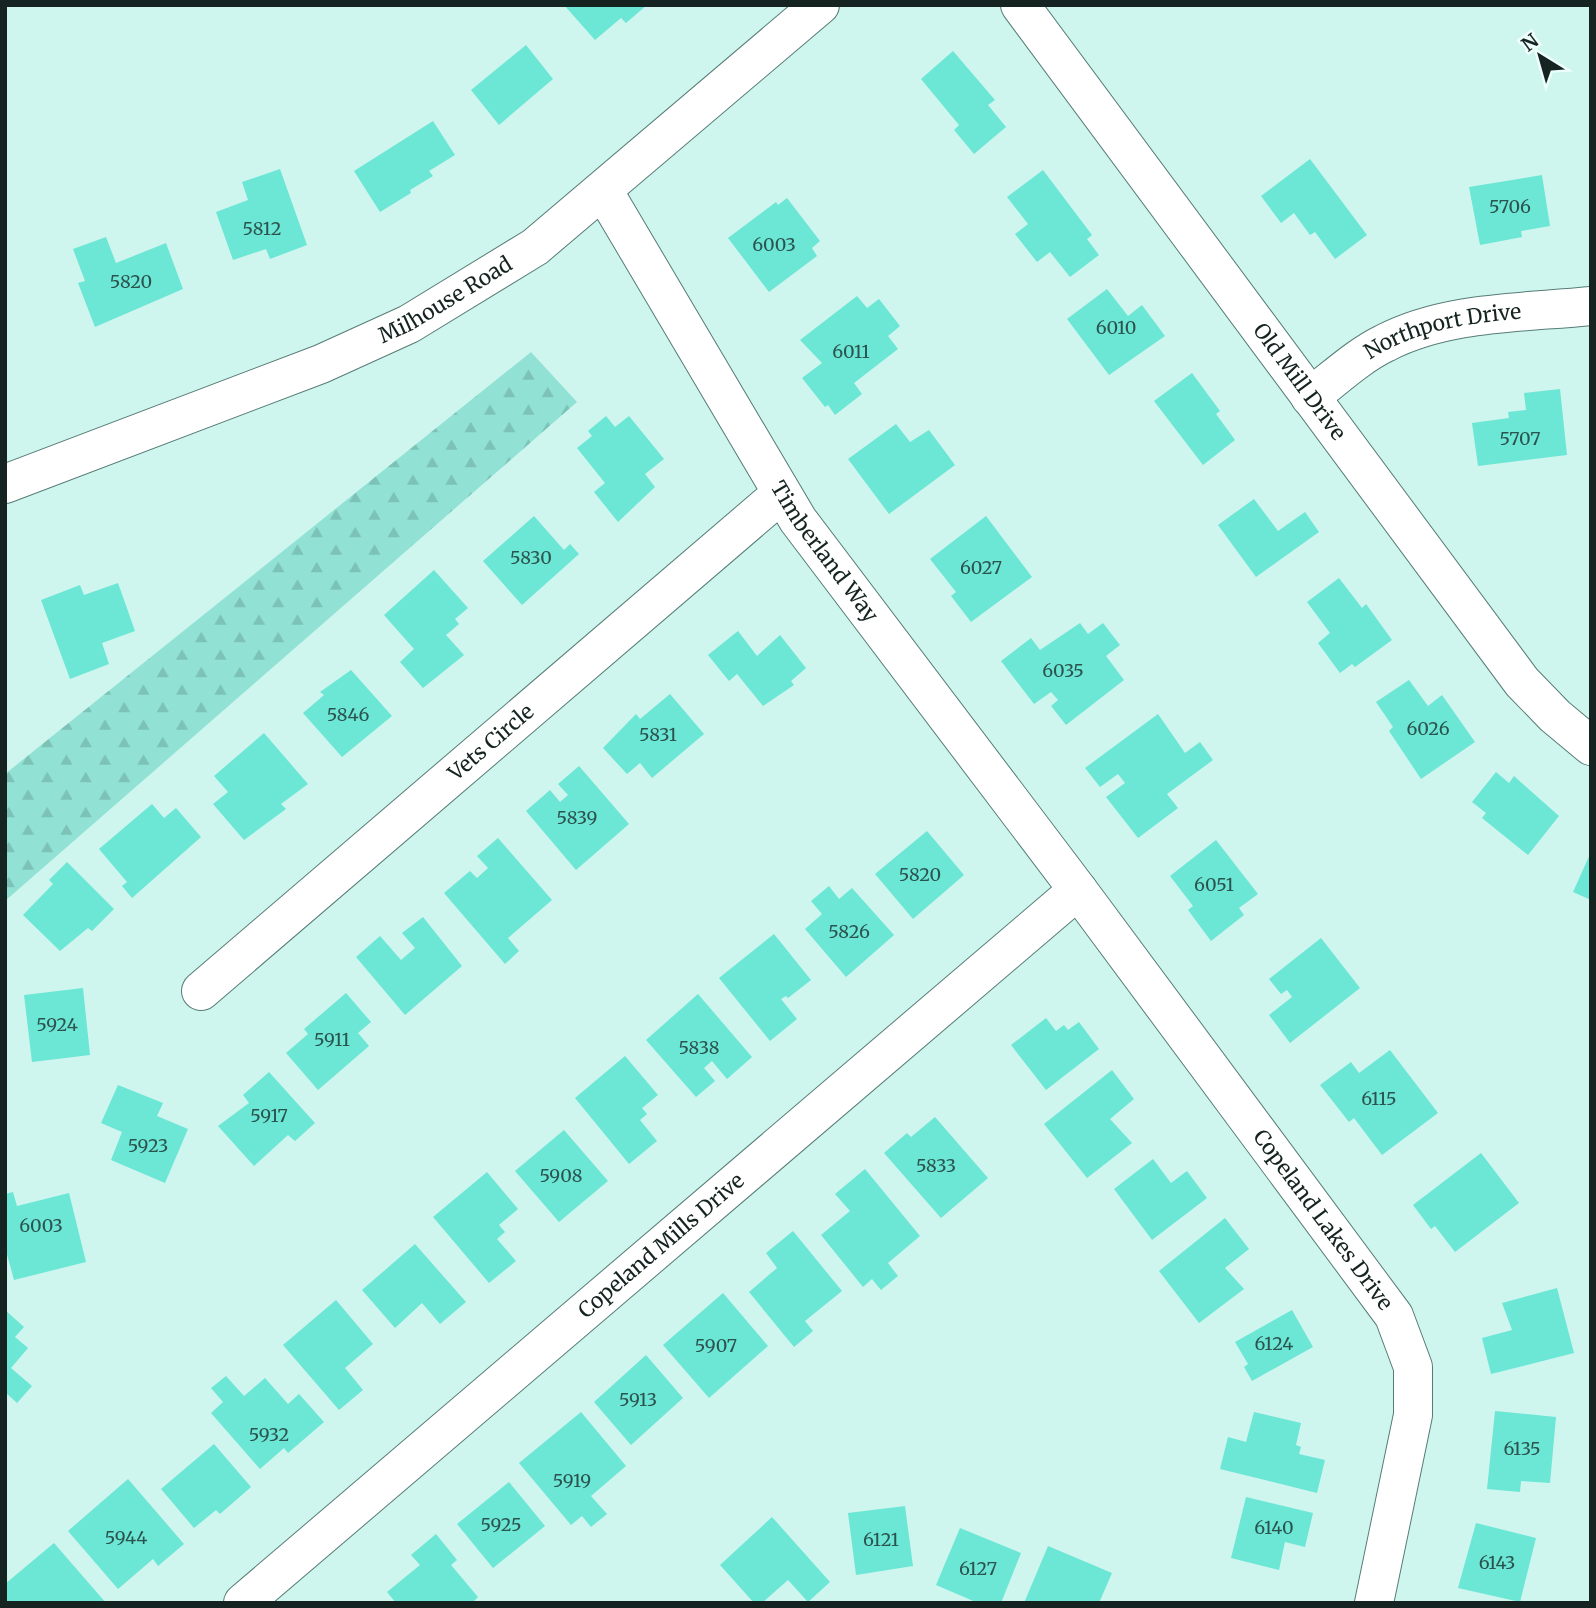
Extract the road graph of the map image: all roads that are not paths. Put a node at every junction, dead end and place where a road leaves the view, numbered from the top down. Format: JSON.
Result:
{"nodes":[{"id":1,"x":820,"y":5,"type":"edge"},
{"id":2,"x":1020,"y":5,"type":"edge"},
{"id":3,"x":604,"y":192,"type":"junction"},
{"id":4,"x":1591,"y":306,"type":"edge"},
{"id":5,"x":1310,"y":397,"type":"junction"},
{"id":6,"x":5,"y":484,"type":"edge"},
{"id":7,"x":781,"y":494,"type":"junction"},
{"id":8,"x":1591,"y":746,"type":"edge"},
{"id":9,"x":1078,"y":890,"type":"junction"},
{"id":10,"x":201,"y":991,"type":"dead end"},
{"id":11,"x":243,"y":1603,"type":"edge"},
{"id":12,"x":1374,"y":1603,"type":"edge"}],
"edges":[{"from":1,"to":3,"type":"street","name":"Milhouse Road"},
{"from":2,"to":5,"type":"street","name":"Old Mill Drive"},
{"from":3,"to":6,"type":"street","name":"Milhouse Road"},
{"from":3,"to":7,"type":"street","name":"Timberland Way"},
{"from":4,"to":5,"type":"street","name":"Northport Drive"},
{"from":5,"to":8,"type":"street","name":"Old Mill Drive"},
{"from":7,"to":9,"type":"street","name":"Timberland Way"},
{"from":7,"to":10,"type":"street","name":"Vets Circle"},
{"from":9,"to":11,"type":"street","name":"Copeland Mills Drive"},
{"from":9,"to":12,"type":"street","name":"Copeland Lakes Drive"}]}
